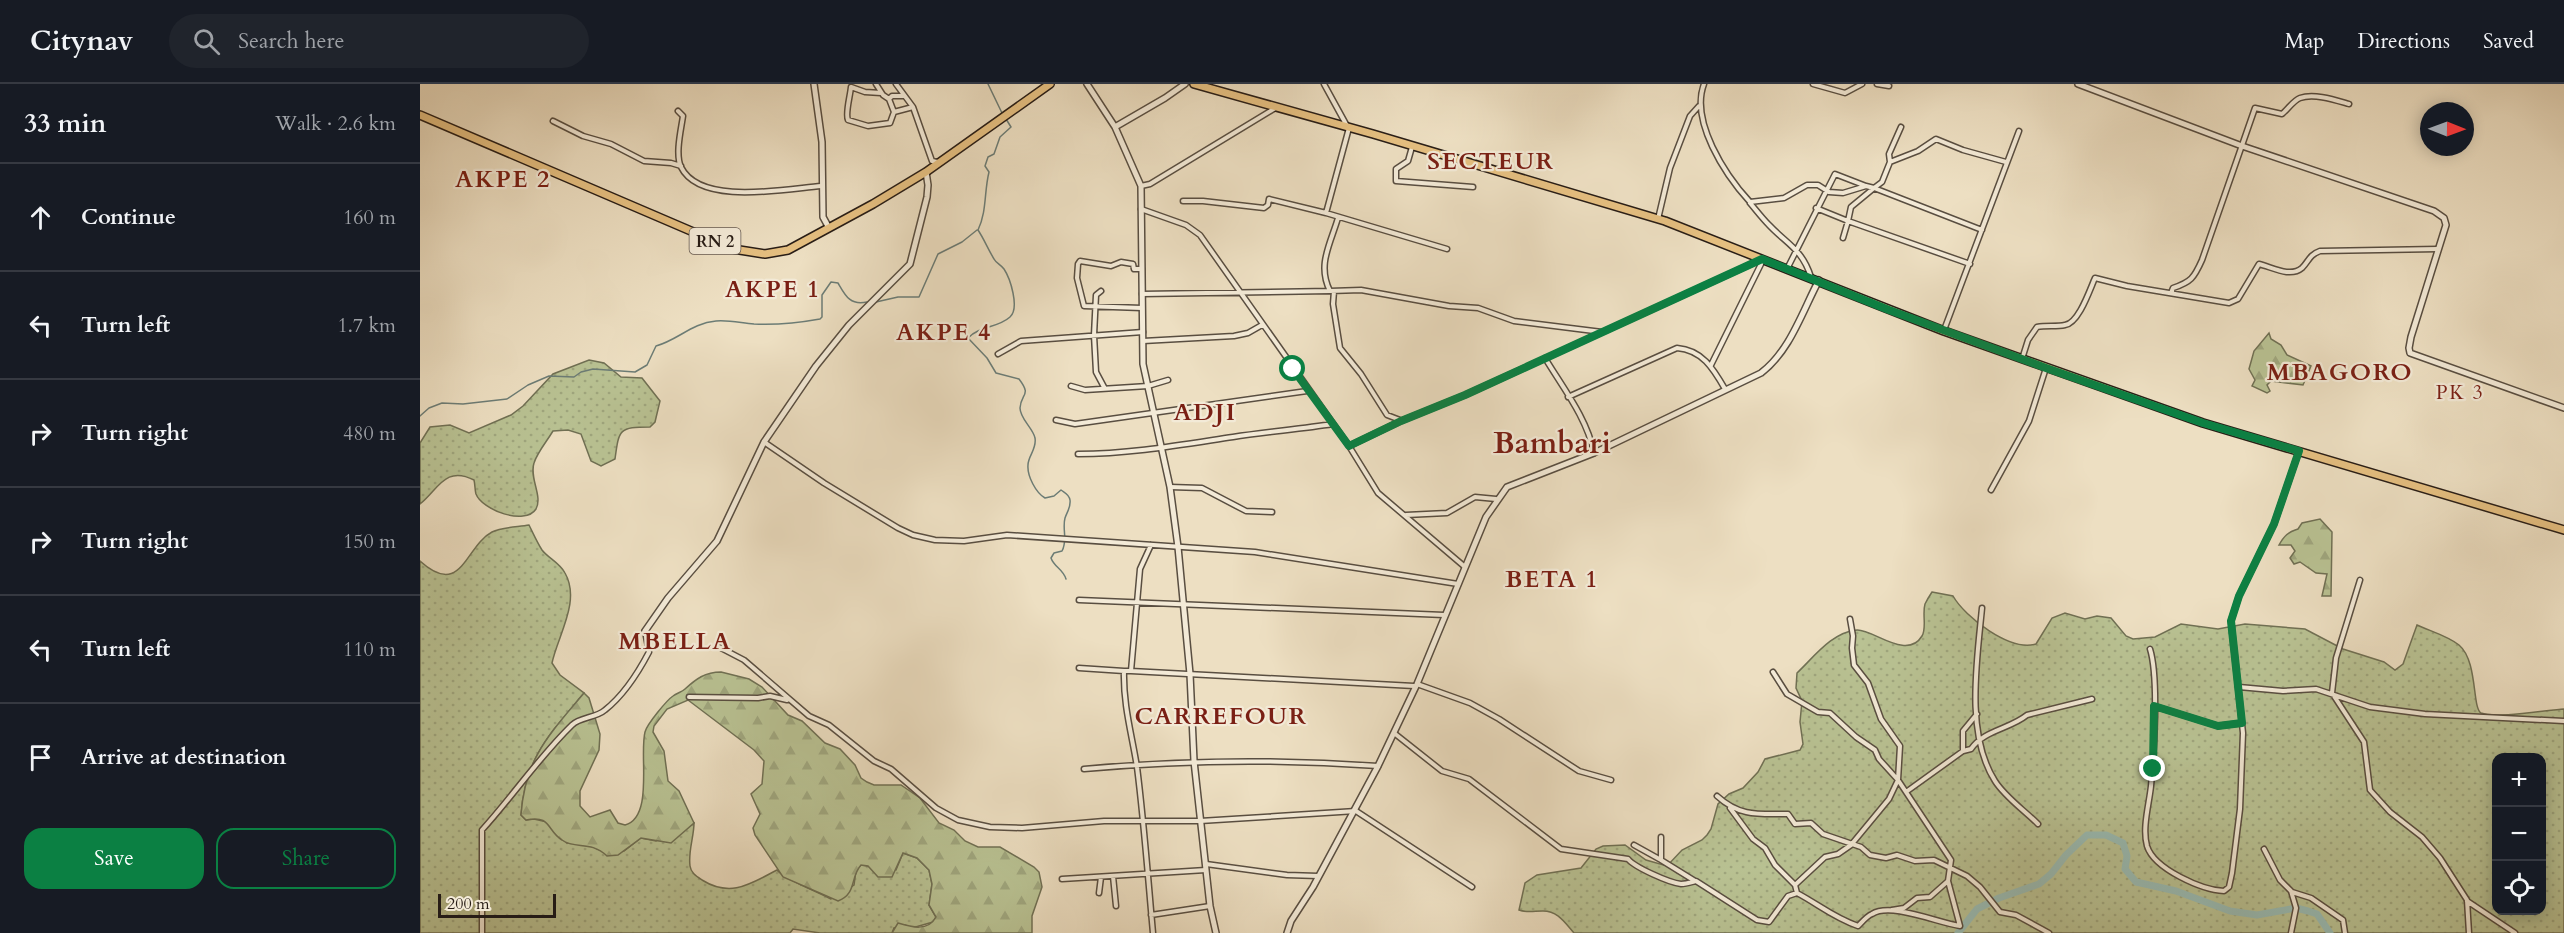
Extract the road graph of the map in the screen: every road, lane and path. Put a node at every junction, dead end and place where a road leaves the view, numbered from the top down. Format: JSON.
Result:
{"nodes":[{"id":1,"x":814,"y":84,"type":"edge"},
{"id":2,"x":876,"y":84,"type":"edge"},
{"id":3,"x":896,"y":84,"type":"edge"},
{"id":4,"x":1050,"y":84,"type":"edge"},
{"id":5,"x":1087,"y":84,"type":"edge"},
{"id":6,"x":1188,"y":84,"type":"edge"},
{"id":7,"x":1324,"y":84,"type":"edge"},
{"id":8,"x":1704,"y":84,"type":"edge"},
{"id":9,"x":1813,"y":84,"type":"edge"},
{"id":10,"x":1862,"y":84,"type":"edge"},
{"id":11,"x":1877,"y":84,"type":"edge"},
{"id":12,"x":2078,"y":84,"type":"edge"},
{"id":13,"x":850,"y":86,"type":"edge"},
{"id":14,"x":1889,"y":86,"type":"dead end"},
{"id":15,"x":881,"y":93,"type":"junction"},
{"id":16,"x":903,"y":96,"type":"junction"},
{"id":17,"x":889,"y":99,"type":"junction"},
{"id":18,"x":2349,"y":104,"type":"dead end"},
{"id":19,"x":1699,"y":105,"type":"junction"},
{"id":20,"x":1278,"y":106,"type":"junction"},
{"id":21,"x":913,"y":107,"type":"junction"},
{"id":22,"x":678,"y":111,"type":"dead end"},
{"id":23,"x":894,"y":112,"type":"junction"},
{"id":24,"x":420,"y":116,"type":"edge"},
{"id":25,"x":553,"y":121,"type":"dead end"},
{"id":26,"x":1115,"y":127,"type":"junction"},
{"id":27,"x":1348,"y":127,"type":"junction"},
{"id":28,"x":1901,"y":127,"type":"dead end"},
{"id":29,"x":2019,"y":131,"type":"dead end"},
{"id":30,"x":2242,"y":146,"type":"junction"},
{"id":31,"x":1412,"y":147,"type":"junction"},
{"id":32,"x":939,"y":162,"type":"junction"},
{"id":33,"x":1890,"y":162,"type":"junction"},
{"id":34,"x":2006,"y":162,"type":"junction"},
{"id":35,"x":681,"y":166,"type":"junction"},
{"id":36,"x":926,"y":172,"type":"junction"},
{"id":37,"x":821,"y":186,"type":"junction"},
{"id":38,"x":1141,"y":186,"type":"junction"},
{"id":39,"x":1866,"y":186,"type":"junction"},
{"id":40,"x":1473,"y":187,"type":"dead end"},
{"id":41,"x":1874,"y":188,"type":"junction"},
{"id":42,"x":1826,"y":190,"type":"junction"},
{"id":43,"x":1183,"y":201,"type":"dead end"},
{"id":44,"x":1750,"y":202,"type":"junction"},
{"id":45,"x":1815,"y":208,"type":"junction"},
{"id":46,"x":1141,"y":210,"type":"junction"},
{"id":47,"x":1326,"y":213,"type":"junction"},
{"id":48,"x":1338,"y":218,"type":"junction"},
{"id":49,"x":1658,"y":219,"type":"junction"},
{"id":50,"x":1848,"y":221,"type":"junction"},
{"id":51,"x":828,"y":228,"type":"junction"},
{"id":52,"x":1982,"y":230,"type":"junction"},
{"id":53,"x":1843,"y":238,"type":"dead end"},
{"id":54,"x":1447,"y":249,"type":"dead end"},
{"id":55,"x":1797,"y":249,"type":"junction"},
{"id":56,"x":2438,"y":249,"type":"junction"},
{"id":57,"x":1763,"y":260,"type":"junction"},
{"id":58,"x":1970,"y":264,"type":"junction"},
{"id":59,"x":1787,"y":268,"type":"junction"},
{"id":60,"x":1142,"y":269,"type":"junction"},
{"id":61,"x":1815,"y":279,"type":"junction"},
{"id":62,"x":1101,"y":291,"type":"dead end"},
{"id":63,"x":1332,"y":291,"type":"junction"},
{"id":64,"x":1243,"y":293,"type":"junction"},
{"id":65,"x":2171,"y":293,"type":"junction"},
{"id":66,"x":1142,"y":294,"type":"junction"},
{"id":67,"x":1096,"y":306,"type":"junction"},
{"id":68,"x":1142,"y":308,"type":"junction"},
{"id":69,"x":1262,"y":325,"type":"junction"},
{"id":70,"x":1944,"y":331,"type":"junction"},
{"id":71,"x":1143,"y":332,"type":"junction"},
{"id":72,"x":1602,"y":332,"type":"junction"},
{"id":73,"x":1094,"y":334,"type":"junction"},
{"id":74,"x":1143,"y":341,"type":"junction"},
{"id":75,"x":998,"y":354,"type":"dead end"},
{"id":76,"x":1545,"y":358,"type":"junction"},
{"id":77,"x":2022,"y":360,"type":"junction"},
{"id":78,"x":1711,"y":365,"type":"junction"},
{"id":79,"x":2046,"y":368,"type":"junction"},
{"id":80,"x":1168,"y":380,"type":"dead end"},
{"id":81,"x":1071,"y":386,"type":"dead end"},
{"id":82,"x":1148,"y":386,"type":"junction"},
{"id":83,"x":1104,"y":387,"type":"junction"},
{"id":84,"x":1725,"y":389,"type":"junction"},
{"id":85,"x":1308,"y":391,"type":"junction"},
{"id":86,"x":1568,"y":397,"type":"junction"},
{"id":87,"x":2564,"y":408,"type":"edge"},
{"id":88,"x":1155,"y":414,"type":"junction"},
{"id":89,"x":1056,"y":420,"type":"dead end"},
{"id":90,"x":1401,"y":421,"type":"junction"},
{"id":91,"x":1333,"y":424,"type":"junction"},
{"id":92,"x":764,"y":442,"type":"junction"},
{"id":93,"x":1349,"y":446,"type":"junction"},
{"id":94,"x":1161,"y":449,"type":"junction"},
{"id":95,"x":2299,"y":451,"type":"junction"},
{"id":96,"x":1594,"y":453,"type":"junction"},
{"id":97,"x":1078,"y":454,"type":"dead end"},
{"id":98,"x":1170,"y":487,"type":"junction"},
{"id":99,"x":1991,"y":490,"type":"dead end"},
{"id":100,"x":1496,"y":499,"type":"junction"},
{"id":101,"x":1272,"y":513,"type":"dead end"},
{"id":102,"x":1406,"y":514,"type":"junction"},
{"id":103,"x":2564,"y":530,"type":"edge"},
{"id":104,"x":1151,"y":545,"type":"junction"},
{"id":105,"x":1178,"y":547,"type":"junction"},
{"id":106,"x":1465,"y":567,"type":"junction"},
{"id":107,"x":2360,"y":580,"type":"dead end"},
{"id":108,"x":1458,"y":584,"type":"junction"},
{"id":109,"x":1079,"y":600,"type":"dead end"},
{"id":110,"x":1136,"y":604,"type":"junction"},
{"id":111,"x":1183,"y":604,"type":"junction"},
{"id":112,"x":1982,"y":608,"type":"dead end"},
{"id":113,"x":1444,"y":615,"type":"junction"},
{"id":114,"x":1850,"y":619,"type":"dead end"},
{"id":115,"x":645,"y":631,"type":"joint"},
{"id":116,"x":719,"y":647,"type":"dead end"},
{"id":117,"x":2150,"y":649,"type":"dead end"},
{"id":118,"x":1079,"y":668,"type":"dead end"},
{"id":119,"x":1125,"y":671,"type":"junction"},
{"id":120,"x":1131,"y":671,"type":"junction"},
{"id":121,"x":1773,"y":672,"type":"dead end"},
{"id":122,"x":1190,"y":674,"type":"junction"},
{"id":123,"x":1416,"y":685,"type":"junction"},
{"id":124,"x":2239,"y":687,"type":"junction"},
{"id":125,"x":2332,"y":693,"type":"junction"},
{"id":126,"x":689,"y":697,"type":"dead end"},
{"id":127,"x":2092,"y":699,"type":"dead end"},
{"id":128,"x":791,"y":702,"type":"junction"},
{"id":129,"x":2154,"y":706,"type":"junction"},
{"id":130,"x":1977,"y":714,"type":"junction"},
{"id":131,"x":2564,"y":721,"type":"edge"},
{"id":132,"x":2242,"y":723,"type":"junction"},
{"id":133,"x":1394,"y":733,"type":"junction"},
{"id":134,"x":1978,"y":739,"type":"junction"},
{"id":135,"x":1963,"y":750,"type":"junction"},
{"id":136,"x":1194,"y":760,"type":"junction"},
{"id":137,"x":1136,"y":764,"type":"junction"},
{"id":138,"x":1378,"y":766,"type":"junction"},
{"id":139,"x":1084,"y":769,"type":"dead end"},
{"id":140,"x":1611,"y":780,"type":"dead end"},
{"id":141,"x":1898,"y":780,"type":"junction"},
{"id":142,"x":1906,"y":792,"type":"junction"},
{"id":143,"x":1717,"y":796,"type":"dead end"},
{"id":144,"x":1729,"y":807,"type":"junction"},
{"id":145,"x":1356,"y":811,"type":"junction"},
{"id":146,"x":1143,"y":821,"type":"junction"},
{"id":147,"x":1200,"y":821,"type":"junction"},
{"id":148,"x":2038,"y":824,"type":"dead end"},
{"id":149,"x":1661,"y":837,"type":"dead end"},
{"id":150,"x":1634,"y":845,"type":"dead end"},
{"id":151,"x":1850,"y":846,"type":"junction"},
{"id":152,"x":2264,"y":849,"type":"dead end"},
{"id":153,"x":1661,"y":860,"type":"junction"},
{"id":154,"x":1205,"y":867,"type":"junction"},
{"id":155,"x":1950,"y":869,"type":"junction"},
{"id":156,"x":1148,"y":874,"type":"junction"},
{"id":157,"x":1113,"y":876,"type":"junction"},
{"id":158,"x":1318,"y":876,"type":"junction"},
{"id":159,"x":1101,"y":877,"type":"junction"},
{"id":160,"x":1062,"y":879,"type":"dead end"},
{"id":161,"x":1948,"y":880,"type":"junction"},
{"id":162,"x":1696,"y":881,"type":"junction"},
{"id":163,"x":1796,"y":885,"type":"junction"},
{"id":164,"x":1472,"y":887,"type":"dead end"},
{"id":165,"x":2291,"y":891,"type":"junction"},
{"id":166,"x":1797,"y":892,"type":"junction"},
{"id":167,"x":1099,"y":893,"type":"dead end"},
{"id":168,"x":2467,"y":900,"type":"junction"},
{"id":169,"x":1116,"y":906,"type":"dead end"},
{"id":170,"x":1210,"y":906,"type":"junction"},
{"id":171,"x":1888,"y":910,"type":"junction"},
{"id":172,"x":1151,"y":915,"type":"junction"},
{"id":173,"x":482,"y":933,"type":"edge"},
{"id":174,"x":1153,"y":933,"type":"edge"},
{"id":175,"x":1216,"y":933,"type":"edge"},
{"id":176,"x":1287,"y":933,"type":"edge"},
{"id":177,"x":2049,"y":933,"type":"edge"},
{"id":178,"x":2291,"y":933,"type":"edge"},
{"id":179,"x":2345,"y":933,"type":"edge"},
{"id":180,"x":2469,"y":933,"type":"edge"},
{"id":181,"x":2515,"y":933,"type":"edge"}],
"edges":[{"from":1,"to":37,"type":"street"},
{"from":2,"to":15,"type":"street"},
{"from":3,"to":16,"type":"street"},
{"from":4,"to":32,"type":"main road","number":"RN 2"},
{"from":5,"to":26,"type":"street"},
{"from":6,"to":20,"type":"main road"},
{"from":6,"to":26,"type":"street"},
{"from":7,"to":27,"type":"street"},
{"from":8,"to":19,"type":"street"},
{"from":9,"to":10,"type":"street"},
{"from":11,"to":14,"type":"street"},
{"from":12,"to":30,"type":"street"},
{"from":13,"to":15,"type":"street"},
{"from":13,"to":23,"type":"street"},
{"from":15,"to":17,"type":"street"},
{"from":16,"to":17,"type":"street"},
{"from":16,"to":21,"type":"street"},
{"from":17,"to":23,"type":"street"},
{"from":18,"to":30,"type":"street"},
{"from":19,"to":44,"type":"street"},
{"from":19,"to":49,"type":"street"},
{"from":20,"to":27,"type":"main road"},
{"from":20,"to":38,"type":"street"},
{"from":21,"to":23,"type":"street"},
{"from":21,"to":32,"type":"street"},
{"from":22,"to":35,"type":"street"},
{"from":24,"to":51,"type":"main road","number":"RN 2"},
{"from":25,"to":35,"type":"street"},
{"from":26,"to":38,"type":"street"},
{"from":27,"to":31,"type":"main road"},
{"from":27,"to":47,"type":"street"},
{"from":28,"to":33,"type":"street"},
{"from":29,"to":34,"type":"street"},
{"from":30,"to":56,"type":"street"},
{"from":30,"to":65,"type":"street"},
{"from":31,"to":40,"type":"street"},
{"from":31,"to":49,"type":"main road"},
{"from":32,"to":36,"type":"main road","number":"RN 2"},
{"from":33,"to":34,"type":"street"},
{"from":33,"to":41,"type":"street"},
{"from":34,"to":52,"type":"street"},
{"from":35,"to":37,"type":"street"},
{"from":36,"to":51,"type":"main road","number":"RN 2"},
{"from":36,"to":92,"type":"street"},
{"from":37,"to":51,"type":"street"},
{"from":38,"to":46,"type":"street"},
{"from":39,"to":41,"type":"street"},
{"from":39,"to":42,"type":"street"},
{"from":39,"to":42,"type":"street"},
{"from":41,"to":50,"type":"street"},
{"from":41,"to":52,"type":"street"},
{"from":42,"to":44,"type":"street"},
{"from":42,"to":45,"type":"street"},
{"from":43,"to":47,"type":"street"},
{"from":44,"to":55,"type":"street"},
{"from":45,"to":50,"type":"street"},
{"from":45,"to":55,"type":"street"},
{"from":46,"to":60,"type":"street"},
{"from":46,"to":64,"type":"street"},
{"from":47,"to":48,"type":"street"},
{"from":48,"to":54,"type":"street"},
{"from":48,"to":63,"type":"street"},
{"from":49,"to":57,"type":"main road"},
{"from":50,"to":53,"type":"street"},
{"from":50,"to":58,"type":"street"},
{"from":52,"to":58,"type":"street"},
{"from":55,"to":59,"type":"street"},
{"from":55,"to":61,"type":"street"},
{"from":56,"to":65,"type":"street"},
{"from":56,"to":87,"type":"street"},
{"from":57,"to":59,"type":"main road"},
{"from":57,"to":72,"type":"street"},
{"from":57,"to":78,"type":"street"},
{"from":58,"to":70,"type":"street"},
{"from":59,"to":61,"type":"main road"},
{"from":60,"to":66,"type":"street"},
{"from":60,"to":67,"type":"street"},
{"from":61,"to":70,"type":"main road"},
{"from":61,"to":84,"type":"street"},
{"from":62,"to":67,"type":"street"},
{"from":63,"to":64,"type":"street"},
{"from":63,"to":72,"type":"street"},
{"from":63,"to":90,"type":"street"},
{"from":64,"to":66,"type":"street"},
{"from":64,"to":69,"type":"street"},
{"from":65,"to":77,"type":"street"},
{"from":66,"to":68,"type":"street"},
{"from":67,"to":68,"type":"street"},
{"from":67,"to":73,"type":"street"},
{"from":68,"to":71,"type":"street"},
{"from":69,"to":74,"type":"street"},
{"from":69,"to":85,"type":"street"},
{"from":70,"to":77,"type":"main road"},
{"from":71,"to":73,"type":"street"},
{"from":71,"to":74,"type":"street"},
{"from":72,"to":76,"type":"street"},
{"from":73,"to":75,"type":"street"},
{"from":73,"to":83,"type":"street"},
{"from":74,"to":82,"type":"street"},
{"from":76,"to":86,"type":"street"},
{"from":76,"to":90,"type":"street"},
{"from":77,"to":79,"type":"main road"},
{"from":78,"to":84,"type":"street"},
{"from":78,"to":86,"type":"street"},
{"from":79,"to":95,"type":"main road"},
{"from":79,"to":99,"type":"street"},
{"from":80,"to":82,"type":"street"},
{"from":81,"to":83,"type":"street"},
{"from":82,"to":83,"type":"street"},
{"from":82,"to":88,"type":"street"},
{"from":84,"to":96,"type":"street"},
{"from":85,"to":88,"type":"street"},
{"from":85,"to":91,"type":"street"},
{"from":86,"to":96,"type":"street"},
{"from":88,"to":89,"type":"street"},
{"from":88,"to":94,"type":"street"},
{"from":90,"to":93,"type":"street"},
{"from":91,"to":93,"type":"street"},
{"from":91,"to":94,"type":"street"},
{"from":92,"to":104,"type":"street"},
{"from":92,"to":115,"type":"street"},
{"from":93,"to":102,"type":"street"},
{"from":94,"to":97,"type":"street"},
{"from":94,"to":98,"type":"street"},
{"from":95,"to":103,"type":"main road"},
{"from":95,"to":124,"type":"street"},
{"from":96,"to":100,"type":"street"},
{"from":98,"to":101,"type":"street"},
{"from":98,"to":105,"type":"street"},
{"from":100,"to":102,"type":"street"},
{"from":100,"to":106,"type":"street"},
{"from":102,"to":106,"type":"street"},
{"from":104,"to":105,"type":"street"},
{"from":104,"to":110,"type":"street"},
{"from":105,"to":108,"type":"street"},
{"from":105,"to":111,"type":"street"},
{"from":106,"to":108,"type":"street"},
{"from":107,"to":125,"type":"street"},
{"from":108,"to":113,"type":"street"},
{"from":109,"to":110,"type":"street"},
{"from":110,"to":111,"type":"street"},
{"from":110,"to":120,"type":"street"},
{"from":111,"to":113,"type":"street"},
{"from":111,"to":122,"type":"street"},
{"from":112,"to":130,"type":"street"},
{"from":113,"to":123,"type":"street"},
{"from":114,"to":141,"type":"street"},
{"from":115,"to":173,"type":"street"},
{"from":116,"to":128,"type":"street"},
{"from":117,"to":129,"type":"street"},
{"from":118,"to":119,"type":"street"},
{"from":119,"to":120,"type":"street"},
{"from":119,"to":137,"type":"street"},
{"from":120,"to":122,"type":"street"},
{"from":121,"to":141,"type":"street"},
{"from":122,"to":123,"type":"street"},
{"from":122,"to":136,"type":"street"},
{"from":123,"to":133,"type":"street"},
{"from":123,"to":140,"type":"street"},
{"from":124,"to":125,"type":"street"},
{"from":124,"to":132,"type":"street"},
{"from":125,"to":131,"type":"street"},
{"from":125,"to":168,"type":"street"},
{"from":126,"to":128,"type":"street"},
{"from":127,"to":134,"type":"street"},
{"from":128,"to":146,"type":"street"},
{"from":129,"to":132,"type":"street"},
{"from":129,"to":132,"type":"street"},
{"from":130,"to":134,"type":"street"},
{"from":130,"to":135,"type":"street"},
{"from":133,"to":138,"type":"street"},
{"from":133,"to":162,"type":"street"},
{"from":134,"to":135,"type":"street"},
{"from":134,"to":148,"type":"street"},
{"from":135,"to":142,"type":"street"},
{"from":136,"to":137,"type":"street"},
{"from":136,"to":138,"type":"street"},
{"from":136,"to":147,"type":"street"},
{"from":137,"to":139,"type":"street"},
{"from":137,"to":146,"type":"street"},
{"from":138,"to":145,"type":"street"},
{"from":141,"to":142,"type":"street"},
{"from":141,"to":151,"type":"street"},
{"from":142,"to":155,"type":"street"},
{"from":143,"to":144,"type":"street"},
{"from":144,"to":151,"type":"street"},
{"from":144,"to":163,"type":"street"},
{"from":145,"to":147,"type":"street"},
{"from":145,"to":158,"type":"street"},
{"from":145,"to":164,"type":"street"},
{"from":146,"to":147,"type":"street"},
{"from":146,"to":156,"type":"street"},
{"from":147,"to":154,"type":"street"},
{"from":149,"to":153,"type":"street"},
{"from":150,"to":153,"type":"street"},
{"from":151,"to":155,"type":"street"},
{"from":151,"to":163,"type":"street"},
{"from":152,"to":165,"type":"street"},
{"from":153,"to":162,"type":"street"},
{"from":154,"to":156,"type":"street"},
{"from":154,"to":158,"type":"street"},
{"from":154,"to":170,"type":"street"},
{"from":155,"to":161,"type":"street"},
{"from":155,"to":177,"type":"street"},
{"from":156,"to":157,"type":"street"},
{"from":156,"to":172,"type":"street"},
{"from":157,"to":159,"type":"street"},
{"from":157,"to":169,"type":"street"},
{"from":158,"to":176,"type":"street"},
{"from":159,"to":160,"type":"street"},
{"from":159,"to":167,"type":"street"},
{"from":161,"to":171,"type":"street"},
{"from":161,"to":171,"type":"street"},
{"from":162,"to":166,"type":"street"},
{"from":163,"to":166,"type":"street"},
{"from":165,"to":178,"type":"street"},
{"from":165,"to":179,"type":"street"},
{"from":166,"to":171,"type":"street"},
{"from":168,"to":180,"type":"street"},
{"from":168,"to":181,"type":"street"},
{"from":170,"to":172,"type":"street"},
{"from":170,"to":175,"type":"street"},
{"from":172,"to":174,"type":"street"}]}
